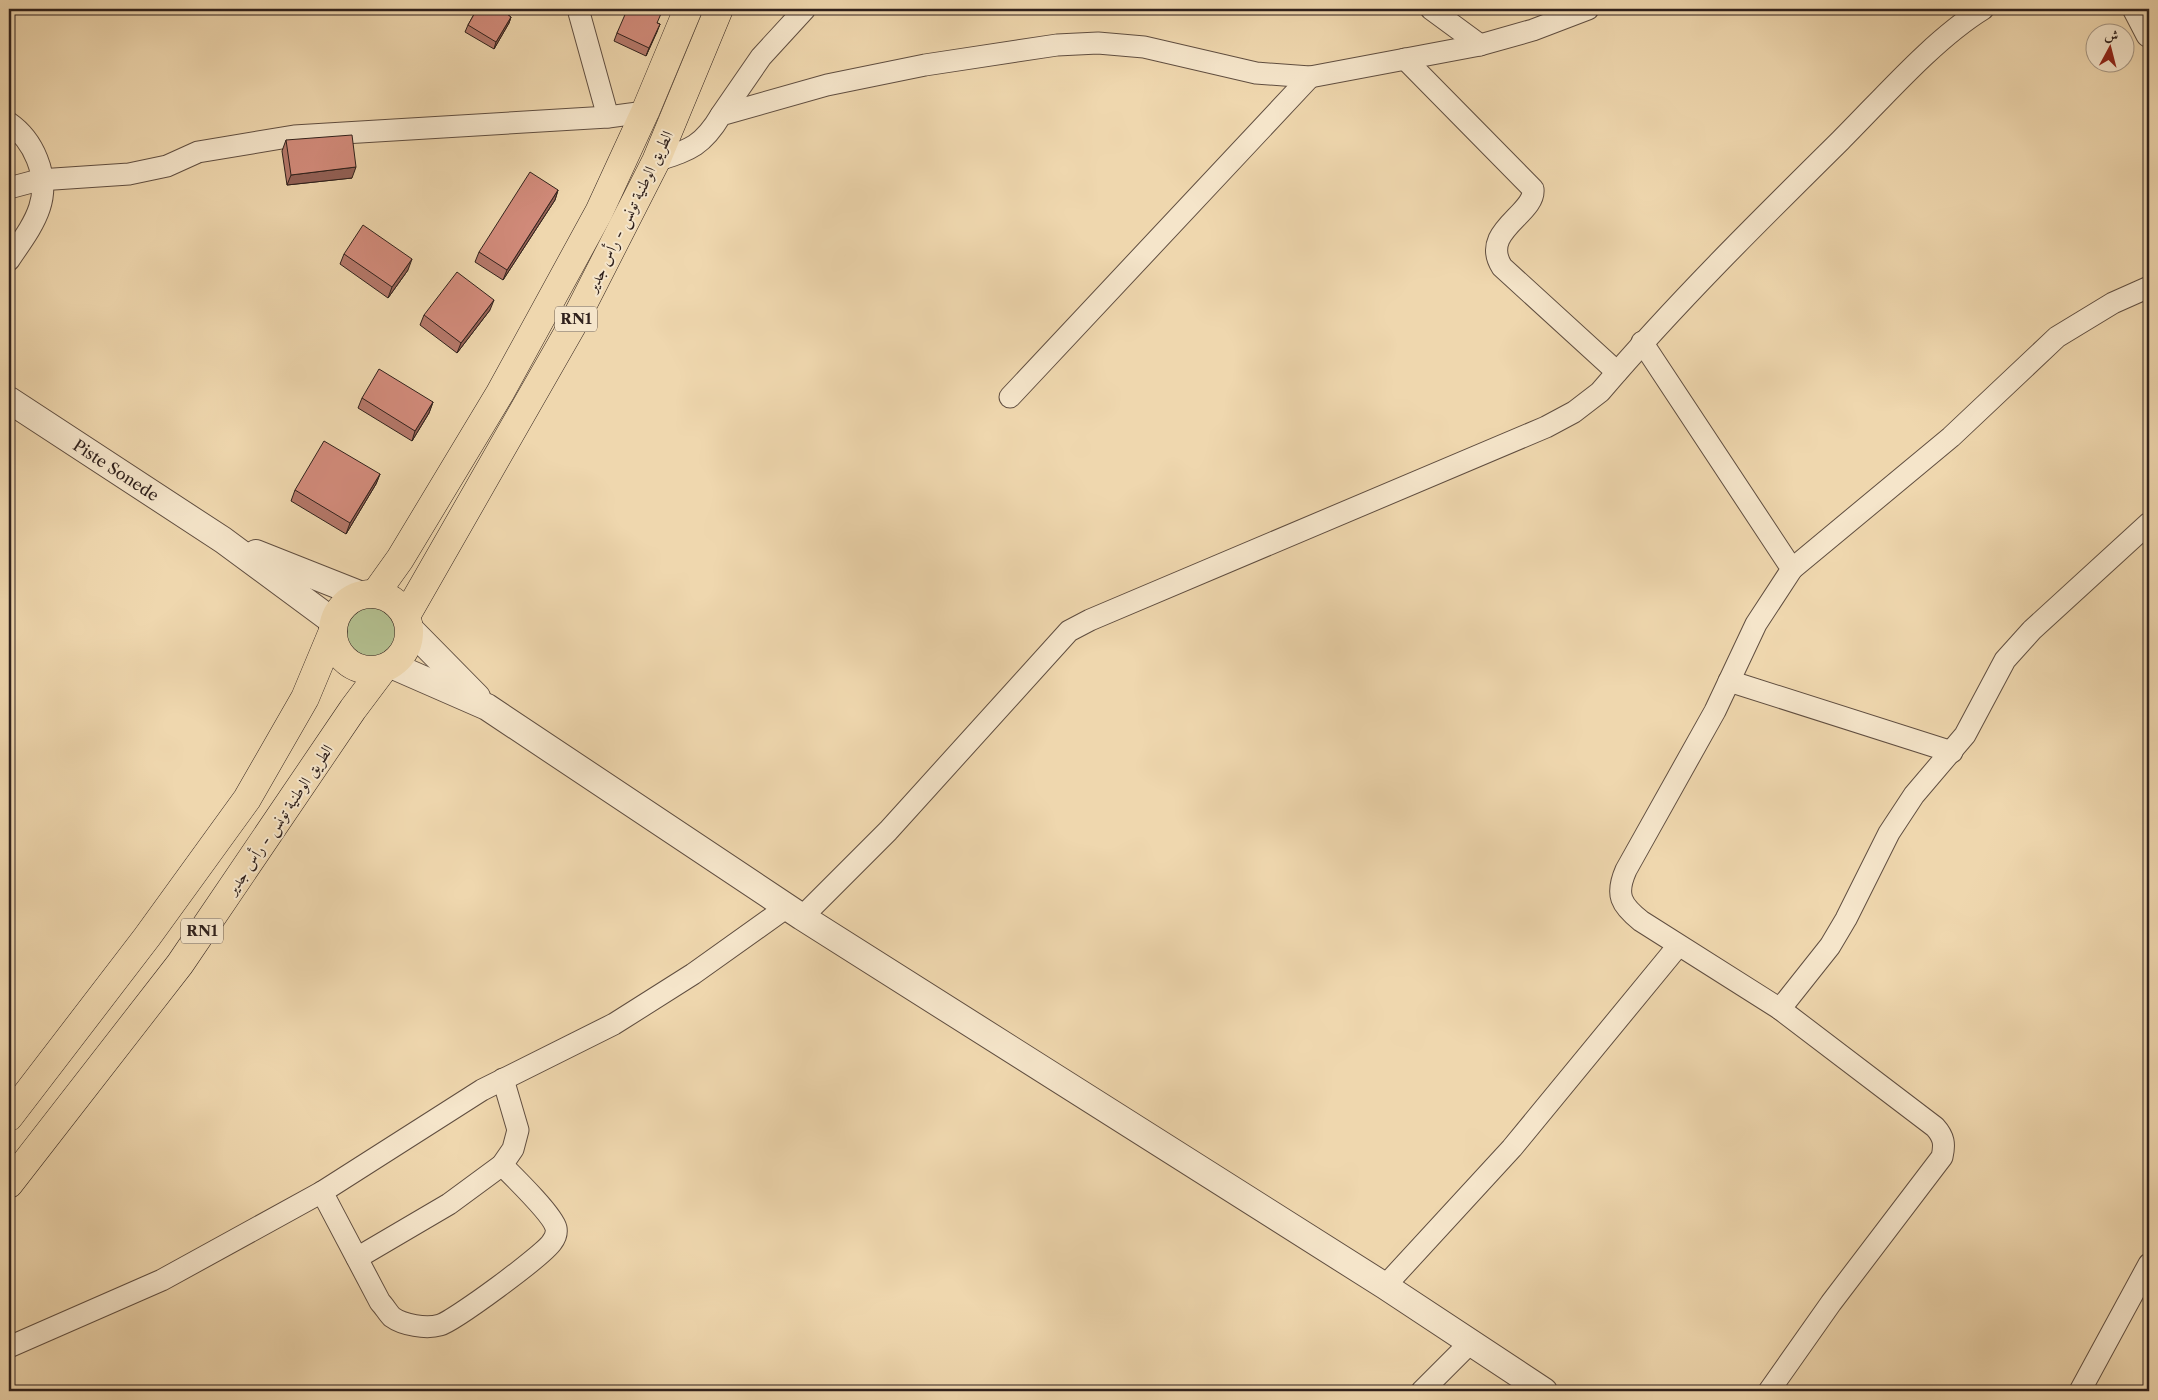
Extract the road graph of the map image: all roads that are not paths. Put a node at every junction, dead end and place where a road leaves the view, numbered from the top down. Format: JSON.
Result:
{"nodes":[{"id":1,"x":578,"y":9,"type":"edge"},
{"id":2,"x":688,"y":9,"type":"edge"},
{"id":3,"x":719,"y":9,"type":"edge"},
{"id":4,"x":805,"y":9,"type":"edge"},
{"id":5,"x":1431,"y":9,"type":"edge"},
{"id":6,"x":1588,"y":9,"type":"edge"},
{"id":7,"x":1983,"y":9,"type":"edge"},
{"id":8,"x":2136,"y":9,"type":"edge"},
{"id":9,"x":1952,"y":16,"type":"edge"},
{"id":10,"x":2149,"y":34,"type":"edge"},
{"id":11,"x":1480,"y":45,"type":"junction"},
{"id":12,"x":1405,"y":59,"type":"junction"},
{"id":13,"x":1310,"y":77,"type":"junction"},
{"id":14,"x":645,"y":112,"type":"junction"},
{"id":15,"x":721,"y":115,"type":"junction"},
{"id":16,"x":608,"y":117,"type":"junction"},
{"id":17,"x":9,"y":123,"type":"edge"},
{"id":18,"x":656,"y":161,"type":"junction"},
{"id":19,"x":44,"y":179,"type":"junction"},
{"id":20,"x":9,"y":188,"type":"edge"},
{"id":21,"x":9,"y":260,"type":"edge"},
{"id":22,"x":2149,"y":287,"type":"edge"},
{"id":23,"x":1642,"y":342,"type":"junction"},
{"id":24,"x":1617,"y":372,"type":"junction"},
{"id":25,"x":1010,"y":397,"type":"dead end"},
{"id":26,"x":9,"y":400,"type":"edge"},
{"id":27,"x":2149,"y":523,"type":"edge"},
{"id":28,"x":223,"y":540,"type":"junction"},
{"id":29,"x":1792,"y":568,"type":"junction"},
{"id":30,"x":368,"y":594,"type":"junction"},
{"id":31,"x":408,"y":622,"type":"junction"},
{"id":32,"x":333,"y":626,"type":"junction"},
{"id":33,"x":387,"y":667,"type":"junction"},
{"id":34,"x":1729,"y":681,"type":"junction"},
{"id":35,"x":486,"y":707,"type":"junction"},
{"id":36,"x":1952,"y":752,"type":"junction"},
{"id":37,"x":794,"y":912,"type":"junction"},
{"id":38,"x":1678,"y":946,"type":"junction"},
{"id":39,"x":1780,"y":1009,"type":"junction"},
{"id":40,"x":503,"y":1079,"type":"junction"},
{"id":41,"x":9,"y":1117,"type":"edge"},
{"id":42,"x":502,"y":1165,"type":"junction"},
{"id":43,"x":9,"y":1184,"type":"edge"},
{"id":44,"x":322,"y":1192,"type":"junction"},
{"id":45,"x":357,"y":1258,"type":"junction"},
{"id":46,"x":2149,"y":1264,"type":"edge"},
{"id":47,"x":1385,"y":1286,"type":"junction"},
{"id":48,"x":1470,"y":1343,"type":"junction"},
{"id":49,"x":9,"y":1347,"type":"edge"},
{"id":50,"x":1422,"y":1391,"type":"edge"},
{"id":51,"x":1544,"y":1391,"type":"edge"},
{"id":52,"x":1769,"y":1391,"type":"edge"},
{"id":53,"x":2080,"y":1391,"type":"edge"}],
"edges":[{"from":1,"to":16,"type":"street"},
{"from":2,"to":14,"type":"highway","name":"الطريق الوطنية تونس - رأس جدير","number":"RN1"},
{"from":3,"to":18,"type":"highway","name":"الطريق الوطنية تونس - رأس جدير","number":"RN1"},
{"from":4,"to":15,"type":"street"},
{"from":5,"to":11,"type":"street"},
{"from":6,"to":11,"type":"street"},
{"from":7,"to":9,"type":"street"},
{"from":8,"to":10,"type":"street"},
{"from":9,"to":23,"type":"street"},
{"from":11,"to":12,"type":"street"},
{"from":12,"to":13,"type":"street"},
{"from":12,"to":24,"type":"street"},
{"from":13,"to":15,"type":"street"},
{"from":13,"to":25,"type":"street"},
{"from":14,"to":16,"type":"street"},
{"from":14,"to":30,"type":"highway","name":"الطريق الوطنية تونس - رأس جدير","number":"RN1"},
{"from":15,"to":18,"type":"street"},
{"from":16,"to":19,"type":"street"},
{"from":17,"to":19,"type":"street"},
{"from":18,"to":31,"type":"highway","name":"الطريق الوطنية تونس - رأس جدير","number":"RN1"},
{"from":19,"to":20,"type":"street"},
{"from":19,"to":21,"type":"street"},
{"from":22,"to":29,"type":"street"},
{"from":23,"to":24,"type":"street"},
{"from":23,"to":29,"type":"street"},
{"from":24,"to":37,"type":"street"},
{"from":26,"to":28,"type":"street","name":"Piste Sonede"},
{"from":27,"to":36,"type":"street"},
{"from":28,"to":30,"type":"street","name":"Piste Sonede"},
{"from":28,"to":32,"type":"street","name":"Piste Sonede"},
{"from":29,"to":34,"type":"street"},
{"from":30,"to":31,"type":"highway"},
{"from":30,"to":32,"type":"highway","number":"RN1"},
{"from":31,"to":33,"type":"highway","number":"RN1"},
{"from":31,"to":35,"type":"street"},
{"from":32,"to":33,"type":"highway"},
{"from":32,"to":41,"type":"highway","number":"RN1"},
{"from":33,"to":35,"type":"street"},
{"from":33,"to":43,"type":"highway","name":"الطريق الوطنية تونس - رأس جدير","number":"RN1"},
{"from":34,"to":36,"type":"street"},
{"from":34,"to":38,"type":"street"},
{"from":35,"to":37,"type":"street"},
{"from":36,"to":39,"type":"street"},
{"from":37,"to":40,"type":"street"},
{"from":37,"to":47,"type":"street"},
{"from":38,"to":39,"type":"street"},
{"from":38,"to":47,"type":"street"},
{"from":39,"to":52,"type":"street"},
{"from":40,"to":42,"type":"street"},
{"from":40,"to":44,"type":"street"},
{"from":42,"to":45,"type":"street"},
{"from":42,"to":45,"type":"street"},
{"from":44,"to":45,"type":"street"},
{"from":44,"to":49,"type":"street"},
{"from":46,"to":53,"type":"street"},
{"from":47,"to":48,"type":"street"},
{"from":48,"to":50,"type":"street"},
{"from":48,"to":51,"type":"street"}]}
